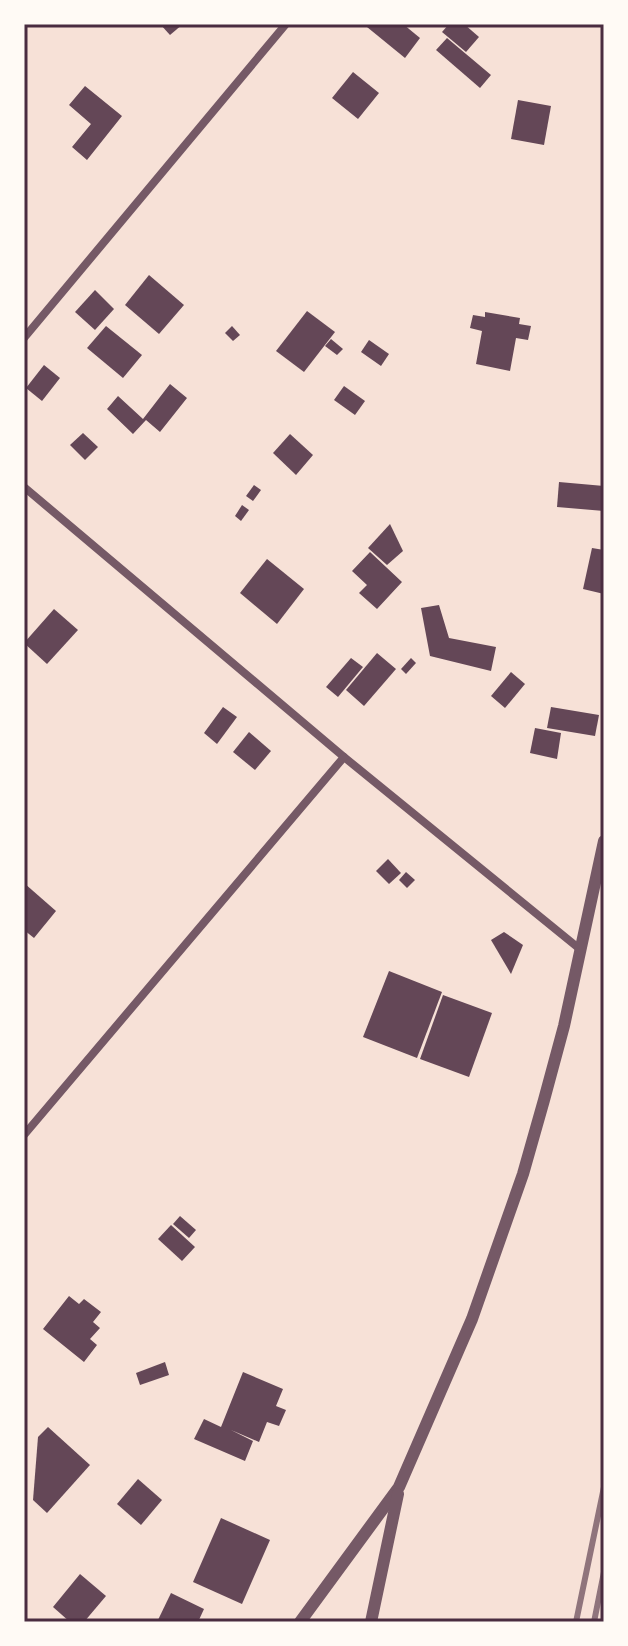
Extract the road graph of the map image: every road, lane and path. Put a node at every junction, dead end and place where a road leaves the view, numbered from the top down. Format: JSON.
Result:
{"nodes":[{"id":1,"x":286,"y":24,"type":"edge"},
{"id":2,"x":24,"y":338,"type":"edge"},
{"id":3,"x":24,"y":487,"type":"edge"},
{"id":4,"x":344,"y":757,"type":"junction"},
{"id":5,"x":604,"y":841,"type":"edge"},
{"id":6,"x":581,"y":950,"type":"junction"},
{"id":7,"x":24,"y":1135,"type":"edge"},
{"id":8,"x":399,"y":1487,"type":"junction"},
{"id":9,"x":300,"y":1622,"type":"edge"},
{"id":10,"x":371,"y":1622,"type":"edge"}],
"edges":[{"from":1,"to":2,"type":"street"},
{"from":3,"to":4,"type":"street"},
{"from":4,"to":6,"type":"street"},
{"from":4,"to":7,"type":"street"},
{"from":5,"to":6,"type":"street"},
{"from":6,"to":8,"type":"street"},
{"from":8,"to":9,"type":"street"},
{"from":8,"to":10,"type":"street"}]}
